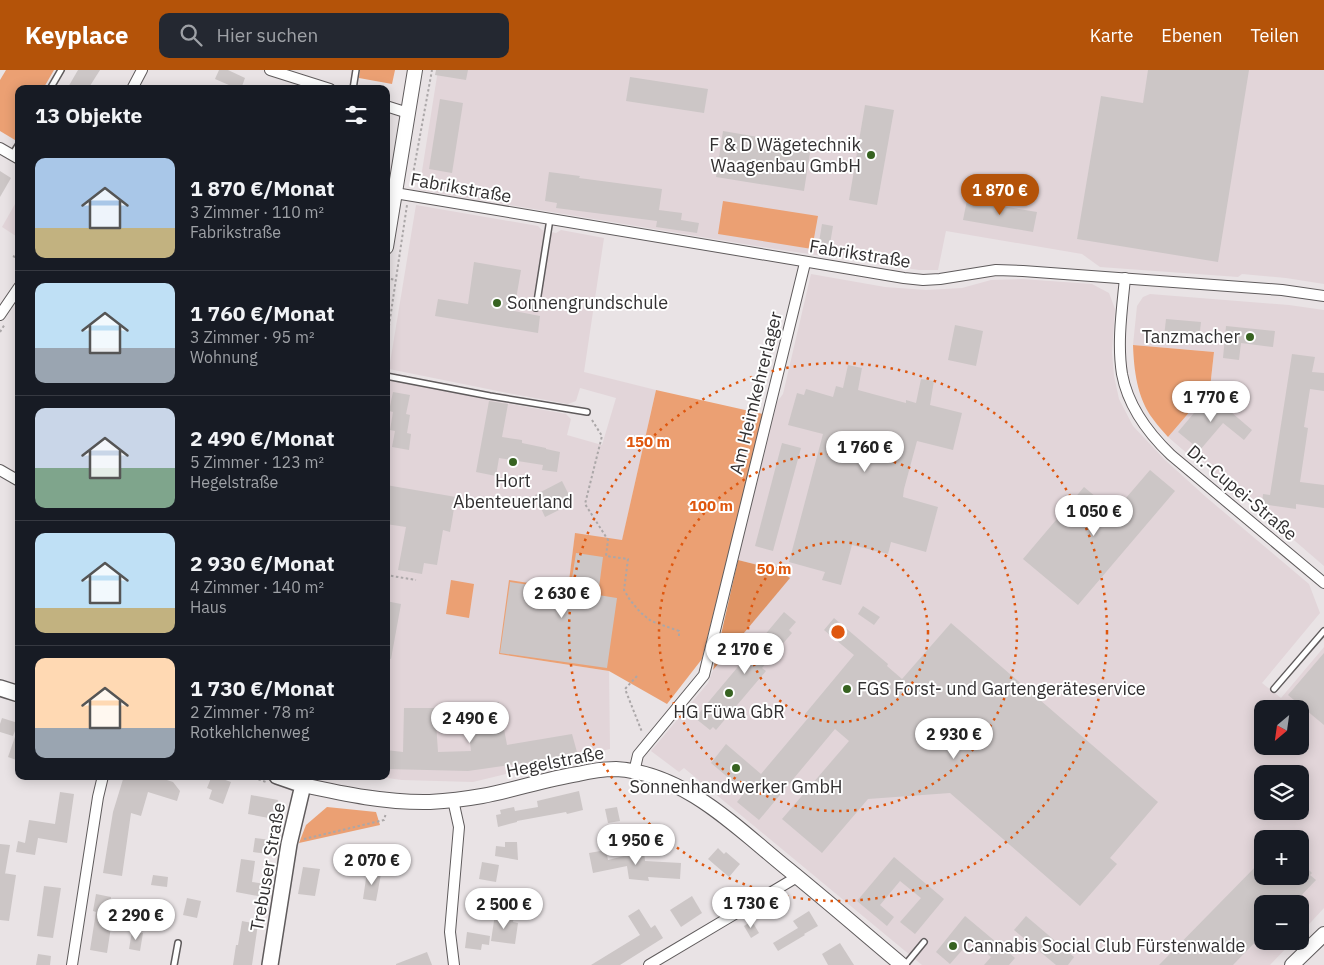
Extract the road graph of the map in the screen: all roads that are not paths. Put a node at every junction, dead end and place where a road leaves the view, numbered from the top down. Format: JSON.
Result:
{"nodes":[{"id":1,"x":61,"y":70,"type":"edge"},
{"id":2,"x":142,"y":70,"type":"edge"},
{"id":3,"x":270,"y":70,"type":"edge"},
{"id":4,"x":356,"y":70,"type":"edge"},
{"id":5,"x":414,"y":70,"type":"edge"},
{"id":6,"x":52,"y":85,"type":"edge"},
{"id":7,"x":134,"y":85,"type":"edge"},
{"id":8,"x":317,"y":85,"type":"edge"},
{"id":9,"x":354,"y":85,"type":"edge"},
{"id":10,"x":390,"y":107,"type":"edge"},
{"id":11,"x":408,"y":113,"type":"junction"},
{"id":12,"x":0,"y":148,"type":"edge"},
{"id":13,"x":15,"y":157,"type":"edge"},
{"id":14,"x":402,"y":194,"type":"junction"},
{"id":15,"x":550,"y":220,"type":"junction"},
{"id":16,"x":390,"y":234,"type":"edge"},
{"id":17,"x":805,"y":263,"type":"junction"},
{"id":18,"x":1125,"y":278,"type":"junction"},
{"id":19,"x":15,"y":293,"type":"edge"},
{"id":20,"x":1324,"y":296,"type":"edge"},
{"id":21,"x":536,"y":308,"type":"dead end"},
{"id":22,"x":0,"y":315,"type":"edge"},
{"id":23,"x":390,"y":377,"type":"edge"},
{"id":24,"x":587,"y":412,"type":"road end"},
{"id":25,"x":0,"y":470,"type":"edge"},
{"id":26,"x":15,"y":479,"type":"edge"},
{"id":27,"x":1324,"y":584,"type":"edge"},
{"id":28,"x":1324,"y":630,"type":"edge"},
{"id":29,"x":0,"y":688,"type":"edge"},
{"id":30,"x":1274,"y":689,"type":"dead end"},
{"id":31,"x":15,"y":693,"type":"edge"},
{"id":32,"x":634,"y":772,"type":"junction"},
{"id":33,"x":102,"y":780,"type":"edge"},
{"id":34,"x":304,"y":780,"type":"edge"},
{"id":35,"x":453,"y":800,"type":"junction"},
{"id":36,"x":797,"y":877,"type":"junction"},
{"id":37,"x":1324,"y":934,"type":"edge"},
{"id":38,"x":924,"y":942,"type":"dead end"},
{"id":39,"x":178,"y":943,"type":"dead end"},
{"id":40,"x":72,"y":965,"type":"edge"},
{"id":41,"x":174,"y":965,"type":"edge"},
{"id":42,"x":270,"y":965,"type":"edge"},
{"id":43,"x":454,"y":965,"type":"edge"},
{"id":44,"x":649,"y":965,"type":"edge"},
{"id":45,"x":903,"y":965,"type":"edge"},
{"id":46,"x":1292,"y":965,"type":"edge"}],
"edges":[{"from":1,"to":6,"type":"lane"},
{"from":2,"to":7,"type":"street"},
{"from":3,"to":8,"type":"street"},
{"from":4,"to":9,"type":"lane"},
{"from":5,"to":11,"type":"main road"},
{"from":10,"to":11,"type":"street"},
{"from":11,"to":14,"type":"main road"},
{"from":12,"to":13,"type":"street"},
{"from":14,"to":15,"type":"street","name":"Fabrikstraße"},
{"from":14,"to":16,"type":"main road"},
{"from":15,"to":17,"type":"street","name":"Fabrikstraße"},
{"from":15,"to":21,"type":"lane"},
{"from":17,"to":18,"type":"street","name":"Fabrikstraße"},
{"from":17,"to":32,"type":"street","name":"Am Heimkehrerlager"},
{"from":18,"to":20,"type":"street","name":"Fabrikstraße"},
{"from":18,"to":27,"type":"street","name":"Dr.-Cupei-Straße"},
{"from":19,"to":22,"type":"street"},
{"from":23,"to":24,"type":"lane"},
{"from":25,"to":26,"type":"street"},
{"from":28,"to":30,"type":"lane"},
{"from":29,"to":31,"type":"main road"},
{"from":32,"to":35,"type":"main road","name":"Hegelstraße"},
{"from":32,"to":36,"type":"main road","name":"Hegelstraße"},
{"from":33,"to":40,"type":"street"},
{"from":34,"to":35,"type":"main road","name":"Hegelstraße"},
{"from":34,"to":42,"type":"main road","name":"Trebuser Straße"},
{"from":35,"to":43,"type":"street"},
{"from":36,"to":44,"type":"street"},
{"from":36,"to":45,"type":"main road","name":"Hegelstraße"},
{"from":37,"to":46,"type":"main road"},
{"from":38,"to":45,"type":"lane"},
{"from":39,"to":41,"type":"lane"}]}
